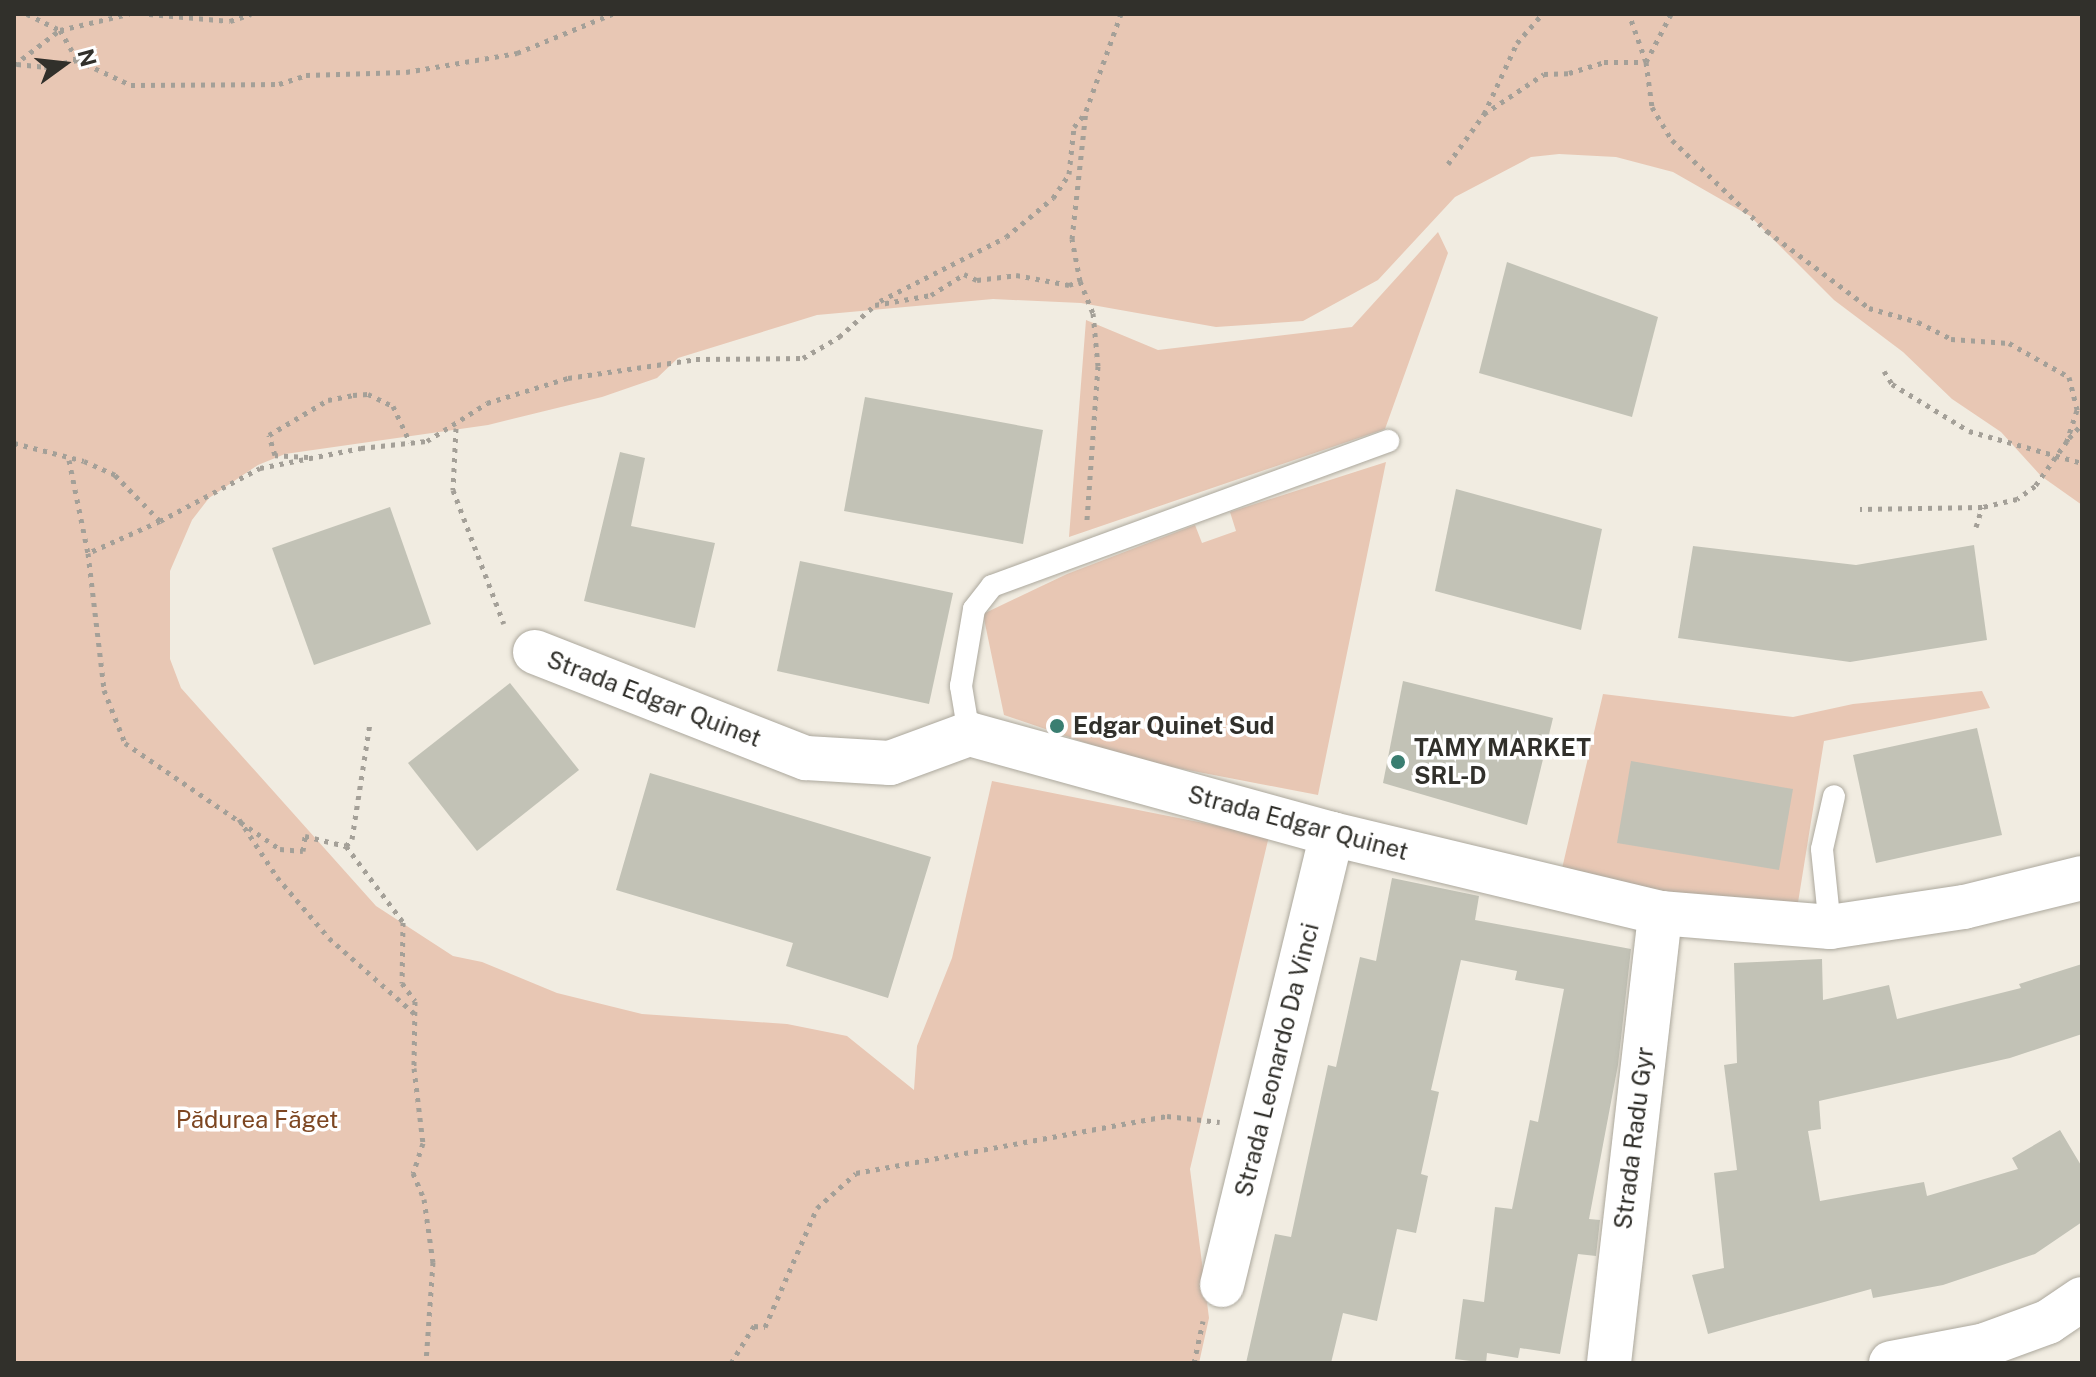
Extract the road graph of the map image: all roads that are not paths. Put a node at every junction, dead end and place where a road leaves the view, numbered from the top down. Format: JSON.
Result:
{"nodes":[{"id":1,"x":1388,"y":441,"type":"dead end"},
{"id":2,"x":520,"y":641,"type":"road end"},
{"id":3,"x":969,"y":734,"type":"junction"},
{"id":4,"x":1834,"y":796,"type":"dead end"},
{"id":5,"x":1332,"y":834,"type":"junction"},
{"id":6,"x":2082,"y":878,"type":"edge"},
{"id":7,"x":1660,"y":913,"type":"junction"},
{"id":8,"x":1830,"y":927,"type":"junction"},
{"id":9,"x":1222,"y":1285,"type":"dead end"},
{"id":10,"x":2082,"y":1299,"type":"edge"},
{"id":11,"x":1609,"y":1363,"type":"edge"},
{"id":12,"x":1891,"y":1363,"type":"edge"}],
"edges":[{"from":1,"to":3,"type":"lane"},
{"from":2,"to":3,"type":"street","name":"Strada Edgar Quinet"},
{"from":3,"to":5,"type":"street","name":"Strada Edgar Quinet"},
{"from":4,"to":8,"type":"lane"},
{"from":5,"to":7,"type":"street","name":"Strada Edgar Quinet"},
{"from":5,"to":9,"type":"street","name":"Strada Leonardo Da Vinci"},
{"from":6,"to":8,"type":"street","name":"Strada Edgar Quinet"},
{"from":7,"to":8,"type":"street","name":"Strada Edgar Quinet"},
{"from":7,"to":11,"type":"street","name":"Strada Radu Gyr"},
{"from":10,"to":12,"type":"street"}]}
